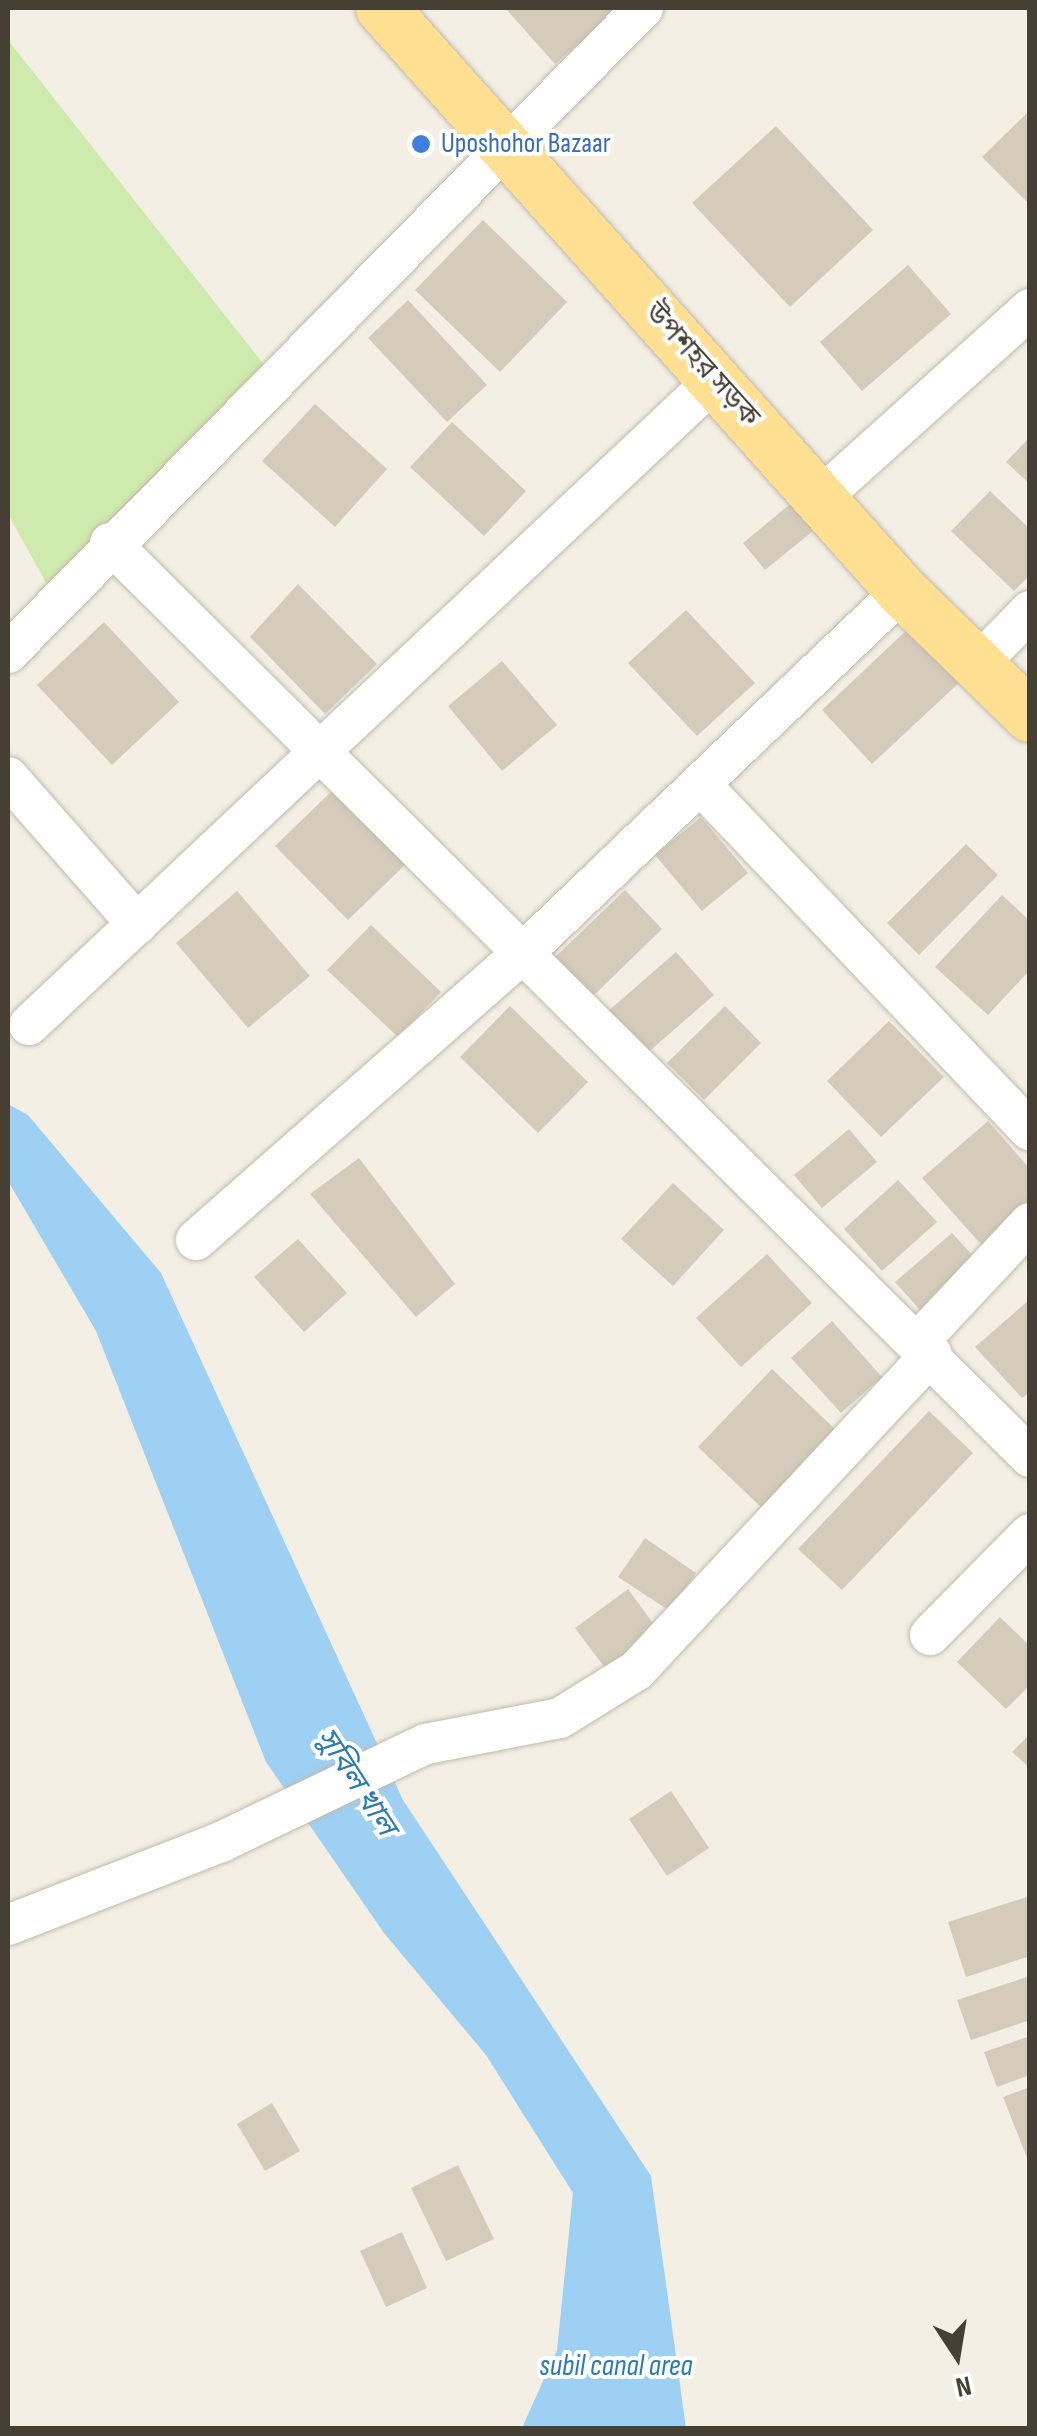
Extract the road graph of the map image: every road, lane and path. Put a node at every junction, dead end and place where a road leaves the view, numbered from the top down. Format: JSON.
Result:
{"nodes":[{"id":1,"x":382,"y":8,"type":"edge"},
{"id":2,"x":642,"y":8,"type":"edge"},
{"id":3,"x":510,"y":150,"type":"junction"},
{"id":4,"x":1030,"y":309,"type":"edge"},
{"id":5,"x":715,"y":380,"type":"junction"},
{"id":6,"x":820,"y":498,"type":"junction"},
{"id":7,"x":110,"y":543,"type":"junction"},
{"id":8,"x":902,"y":591,"type":"junction"},
{"id":9,"x":1030,"y":611,"type":"edge"},
{"id":10,"x":8,"y":653,"type":"edge"},
{"id":11,"x":977,"y":664,"type":"junction"},
{"id":12,"x":1030,"y":716,"type":"edge"},
{"id":13,"x":320,"y":752,"type":"junction"},
{"id":14,"x":8,"y":777,"type":"edge"},
{"id":15,"x":700,"y":784,"type":"junction"},
{"id":16,"x":136,"y":924,"type":"junction"},
{"id":17,"x":522,"y":954,"type":"junction"},
{"id":18,"x":29,"y":1025,"type":"dead end"},
{"id":19,"x":1030,"y":1130,"type":"edge"},
{"id":20,"x":1030,"y":1224,"type":"edge"},
{"id":21,"x":196,"y":1240,"type":"dead end"},
{"id":22,"x":925,"y":1347,"type":"junction"},
{"id":23,"x":1030,"y":1457,"type":"edge"},
{"id":24,"x":1030,"y":1534,"type":"edge"},
{"id":25,"x":930,"y":1636,"type":"dead end"},
{"id":26,"x":8,"y":1925,"type":"edge"}],
"edges":[{"from":1,"to":3,"type":"main road","name":"উপশহর সড়ক"},
{"from":2,"to":3,"type":"street"},
{"from":3,"to":5,"type":"main road","name":"উপশহর সড়ক"},
{"from":3,"to":7,"type":"street"},
{"from":4,"to":6,"type":"street"},
{"from":5,"to":6,"type":"main road","name":"উপশহর সড়ক"},
{"from":5,"to":13,"type":"street"},
{"from":6,"to":8,"type":"main road","name":"উপশহর সড়ক"},
{"from":7,"to":10,"type":"street"},
{"from":7,"to":13,"type":"street"},
{"from":8,"to":11,"type":"main road","name":"উপশহর সড়ক"},
{"from":8,"to":15,"type":"street"},
{"from":9,"to":11,"type":"street"},
{"from":11,"to":12,"type":"main road","name":"উপশহর সড়ক"},
{"from":13,"to":16,"type":"street"},
{"from":13,"to":17,"type":"street"},
{"from":14,"to":16,"type":"street"},
{"from":15,"to":17,"type":"street"},
{"from":15,"to":19,"type":"street"},
{"from":16,"to":18,"type":"street"},
{"from":17,"to":21,"type":"street"},
{"from":17,"to":22,"type":"street"},
{"from":20,"to":22,"type":"street"},
{"from":22,"to":23,"type":"street"},
{"from":22,"to":26,"type":"street"},
{"from":24,"to":25,"type":"street"}]}
